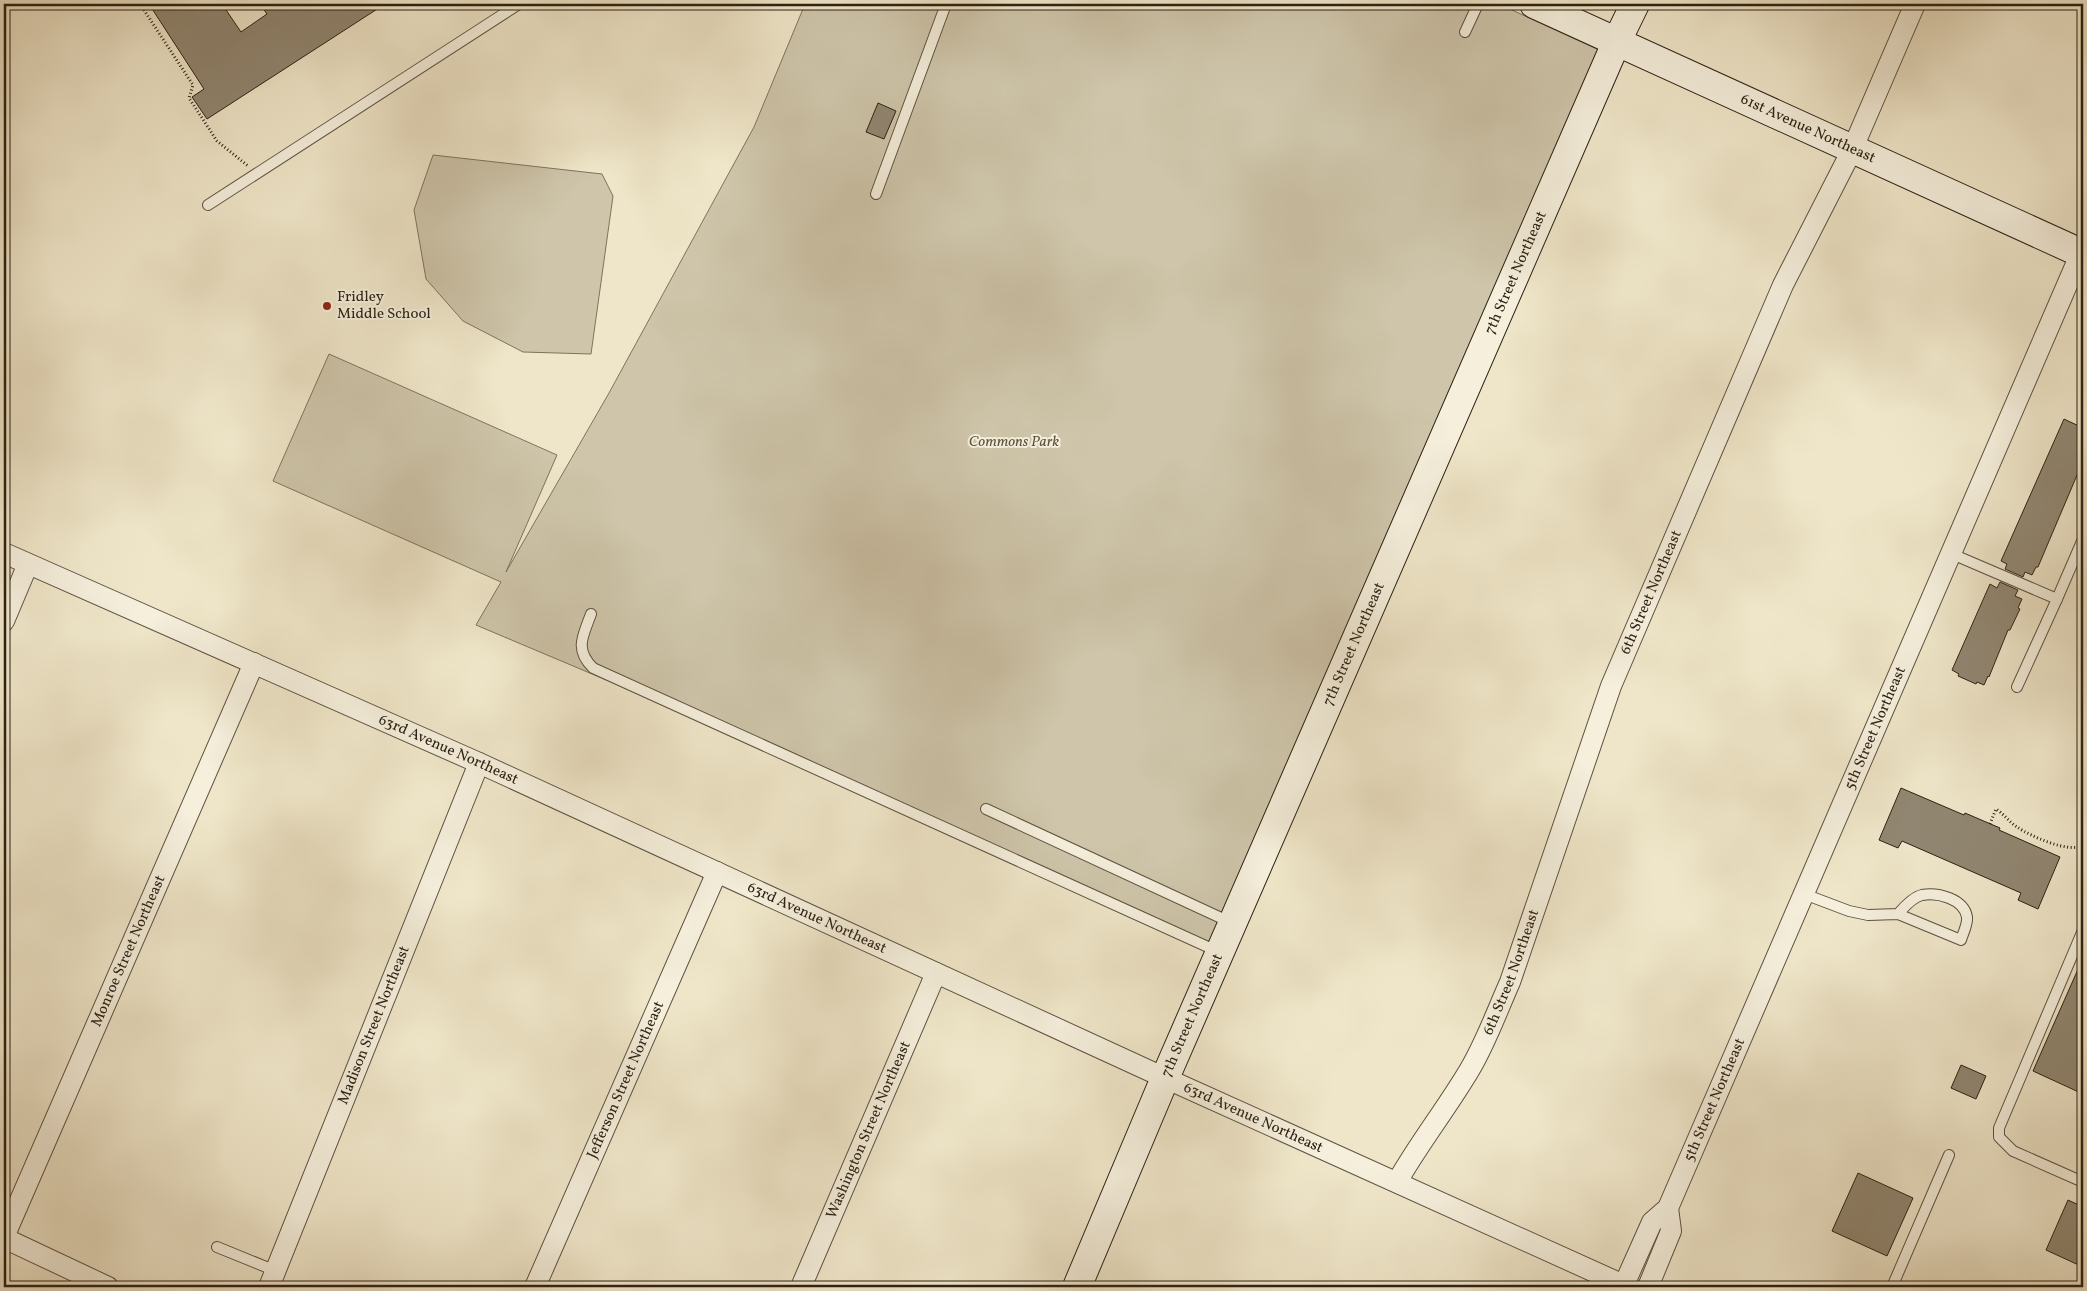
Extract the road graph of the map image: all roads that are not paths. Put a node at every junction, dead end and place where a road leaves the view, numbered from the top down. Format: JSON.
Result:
{"nodes":[{"id":1,"x":519,"y":4,"type":"edge"},
{"id":2,"x":946,"y":4,"type":"edge"},
{"id":3,"x":1478,"y":4,"type":"edge"},
{"id":4,"x":1534,"y":4,"type":"edge"},
{"id":5,"x":1635,"y":4,"type":"edge"},
{"id":6,"x":1915,"y":4,"type":"edge"},
{"id":7,"x":1465,"y":32,"type":"dead end"},
{"id":8,"x":1616,"y":43,"type":"junction"},
{"id":9,"x":1852,"y":150,"type":"junction"},
{"id":10,"x":876,"y":194,"type":"dead end"},
{"id":11,"x":208,"y":205,"type":"dead end"},
{"id":12,"x":2083,"y":252,"type":"edge"},
{"id":13,"x":2083,"y":539,"type":"edge"},
{"id":14,"x":4,"y":553,"type":"edge"},
{"id":15,"x":1952,"y":554,"type":"junction"},
{"id":16,"x":28,"y":564,"type":"junction"},
{"id":17,"x":2056,"y":599,"type":"junction"},
{"id":18,"x":592,"y":614,"type":"dead end"},
{"id":19,"x":4,"y":621,"type":"edge"},
{"id":20,"x":254,"y":662,"type":"junction"},
{"id":21,"x":2017,"y":687,"type":"dead end"},
{"id":22,"x":479,"y":763,"type":"junction"},
{"id":23,"x":986,"y":809,"type":"dead end"},
{"id":24,"x":717,"y":872,"type":"junction"},
{"id":25,"x":1804,"y":894,"type":"junction"},
{"id":26,"x":1898,"y":914,"type":"junction"},
{"id":27,"x":1233,"y":924,"type":"junction"},
{"id":28,"x":2083,"y":930,"type":"edge"},
{"id":29,"x":1220,"y":953,"type":"junction"},
{"id":30,"x":936,"y":973,"type":"junction"},
{"id":31,"x":1165,"y":1078,"type":"junction"},
{"id":32,"x":1949,"y":1155,"type":"dead end"},
{"id":33,"x":1397,"y":1182,"type":"junction"},
{"id":34,"x":2083,"y":1182,"type":"edge"},
{"id":35,"x":1668,"y":1208,"type":"junction"},
{"id":36,"x":4,"y":1238,"type":"edge"},
{"id":37,"x":217,"y":1247,"type":"dead end"},
{"id":38,"x":272,"y":1279,"type":"edge"},
{"id":39,"x":108,"y":1287,"type":"edge"},
{"id":40,"x":535,"y":1287,"type":"edge"},
{"id":41,"x":801,"y":1287,"type":"edge"},
{"id":42,"x":1076,"y":1287,"type":"edge"},
{"id":43,"x":1625,"y":1287,"type":"edge"},
{"id":44,"x":1648,"y":1287,"type":"edge"},
{"id":45,"x":1892,"y":1287,"type":"edge"}],
"edges":[{"from":1,"to":11,"type":"lane"},
{"from":2,"to":10,"type":"lane"},
{"from":3,"to":7,"type":"lane"},
{"from":4,"to":8,"type":"street","name":"61st Avenue Northeast"},
{"from":5,"to":8,"type":"street","name":"7th Street Northeast"},
{"from":6,"to":9,"type":"street","name":"6th Street Northeast"},
{"from":8,"to":9,"type":"street","name":"61st Avenue Northeast"},
{"from":8,"to":27,"type":"street","name":"7th Street Northeast"},
{"from":9,"to":12,"type":"street","name":"61st Avenue Northeast"},
{"from":9,"to":33,"type":"street","name":"6th Street Northeast"},
{"from":12,"to":15,"type":"street","name":"5th Street Northeast"},
{"from":13,"to":17,"type":"lane"},
{"from":14,"to":16,"type":"street","name":"63rd Avenue Northeast"},
{"from":15,"to":17,"type":"lane"},
{"from":15,"to":25,"type":"street","name":"5th Street Northeast"},
{"from":16,"to":19,"type":"street"},
{"from":16,"to":20,"type":"street","name":"63rd Avenue Northeast"},
{"from":17,"to":21,"type":"lane"},
{"from":18,"to":29,"type":"lane"},
{"from":20,"to":22,"type":"street","name":"63rd Avenue Northeast"},
{"from":20,"to":36,"type":"street","name":"Monroe Street Northeast"},
{"from":22,"to":24,"type":"street","name":"63rd Avenue Northeast"},
{"from":22,"to":38,"type":"street","name":"Madison Street Northeast"},
{"from":23,"to":27,"type":"lane"},
{"from":24,"to":30,"type":"street","name":"63rd Avenue Northeast"},
{"from":24,"to":40,"type":"street","name":"Jefferson Street Northeast"},
{"from":25,"to":26,"type":"lane"},
{"from":25,"to":35,"type":"street","name":"5th Street Northeast"},
{"from":26,"to":26,"type":"lane"},
{"from":27,"to":29,"type":"street","name":"7th Street Northeast"},
{"from":28,"to":34,"type":"lane"},
{"from":29,"to":31,"type":"street","name":"7th Street Northeast"},
{"from":30,"to":31,"type":"street","name":"63rd Avenue Northeast"},
{"from":30,"to":41,"type":"street","name":"Washington Street Northeast"},
{"from":31,"to":33,"type":"street","name":"63rd Avenue Northeast"},
{"from":31,"to":42,"type":"street","name":"7th Street Northeast"},
{"from":32,"to":45,"type":"lane"},
{"from":33,"to":43,"type":"street","name":"63rd Avenue Northeast"},
{"from":35,"to":43,"type":"street","name":"5th Street Northeast"},
{"from":35,"to":44,"type":"street","name":"5th Street Northeast"},
{"from":36,"to":39,"type":"street"},
{"from":37,"to":38,"type":"lane"}]}
